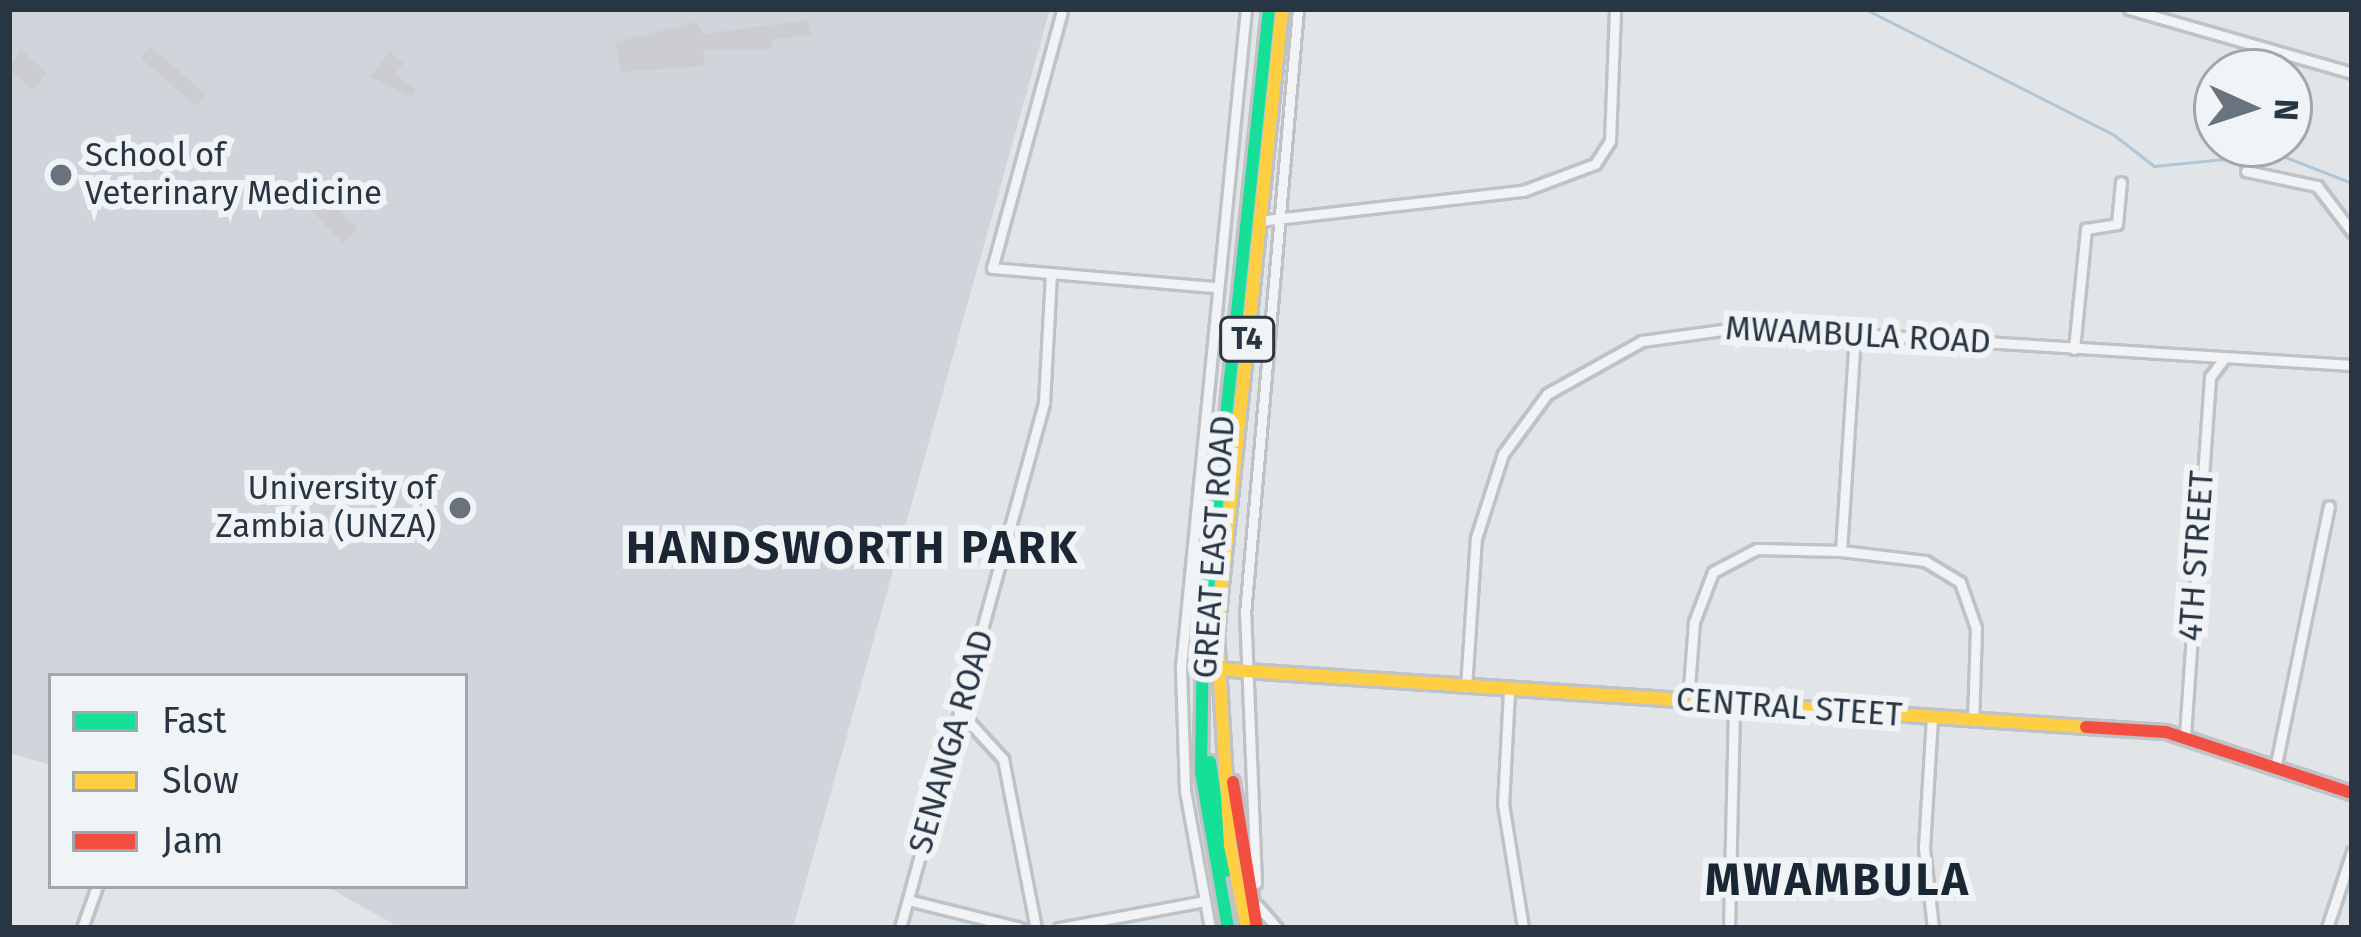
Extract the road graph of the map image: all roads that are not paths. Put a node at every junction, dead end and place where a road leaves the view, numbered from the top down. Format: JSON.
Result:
{"nodes":[{"id":1,"x":1246,"y":9,"type":"edge"},
{"id":2,"x":1268,"y":9,"type":"edge"},
{"id":3,"x":1282,"y":9,"type":"edge"},
{"id":4,"x":1298,"y":9,"type":"edge"},
{"id":5,"x":1615,"y":9,"type":"edge"},
{"id":6,"x":2129,"y":9,"type":"edge"},
{"id":7,"x":1062,"y":11,"type":"edge"},
{"id":8,"x":2352,"y":73,"type":"edge"},
{"id":9,"x":2246,"y":171,"type":"dead end"},
{"id":10,"x":2121,"y":182,"type":"dead end"},
{"id":11,"x":1258,"y":221,"type":"junction"},
{"id":12,"x":1277,"y":223,"type":"junction"},
{"id":13,"x":2352,"y":232,"type":"edge"},
{"id":14,"x":1052,"y":274,"type":"junction"},
{"id":15,"x":1212,"y":287,"type":"junction"},
{"id":16,"x":1855,"y":333,"type":"junction"},
{"id":17,"x":2074,"y":349,"type":"junction"},
{"id":18,"x":2196,"y":355,"type":"junction"},
{"id":19,"x":2224,"y":357,"type":"junction"},
{"id":20,"x":2352,"y":365,"type":"edge"},
{"id":21,"x":2210,"y":376,"type":"junction"},
{"id":22,"x":2329,"y":506,"type":"dead end"},
{"id":23,"x":1840,"y":551,"type":"junction"},
{"id":24,"x":1181,"y":667,"type":"junction"},
{"id":25,"x":1209,"y":669,"type":"junction"},
{"id":26,"x":1242,"y":669,"type":"junction"},
{"id":27,"x":1466,"y":687,"type":"junction"},
{"id":28,"x":1509,"y":691,"type":"junction"},
{"id":29,"x":1688,"y":701,"type":"junction"},
{"id":30,"x":1734,"y":704,"type":"junction"},
{"id":31,"x":960,"y":712,"type":"junction"},
{"id":32,"x":1932,"y":717,"type":"junction"},
{"id":33,"x":1973,"y":721,"type":"junction"},
{"id":34,"x":1212,"y":726,"type":"junction"},
{"id":35,"x":2185,"y":735,"type":"junction"},
{"id":36,"x":2276,"y":764,"type":"junction"},
{"id":37,"x":2352,"y":793,"type":"edge"},
{"id":38,"x":2352,"y":852,"type":"edge"},
{"id":39,"x":2348,"y":881,"type":"edge"},
{"id":40,"x":97,"y":889,"type":"edge"},
{"id":41,"x":908,"y":900,"type":"junction"},
{"id":42,"x":1204,"y":901,"type":"junction"},
{"id":43,"x":82,"y":928,"type":"edge"},
{"id":44,"x":900,"y":928,"type":"edge"},
{"id":45,"x":1020,"y":928,"type":"edge"},
{"id":46,"x":1036,"y":928,"type":"edge"},
{"id":47,"x":1059,"y":928,"type":"edge"},
{"id":48,"x":1210,"y":928,"type":"edge"},
{"id":49,"x":1228,"y":928,"type":"edge"},
{"id":50,"x":1244,"y":928,"type":"edge"},
{"id":51,"x":1257,"y":928,"type":"edge"},
{"id":52,"x":1277,"y":928,"type":"edge"},
{"id":53,"x":1523,"y":928,"type":"edge"},
{"id":54,"x":1729,"y":928,"type":"edge"},
{"id":55,"x":1933,"y":928,"type":"edge"},
{"id":56,"x":2326,"y":928,"type":"edge"}],
"edges":[{"from":1,"to":15,"type":"street"},
{"from":2,"to":25,"type":"main road","name":"GREAT EAST ROAD","number":"T4"},
{"from":3,"to":11,"type":"main road","name":"GREAT EAST ROAD","number":"T4"},
{"from":4,"to":12,"type":"street"},
{"from":5,"to":12,"type":"street"},
{"from":6,"to":8,"type":"street"},
{"from":7,"to":14,"type":"street"},
{"from":9,"to":13,"type":"street"},
{"from":10,"to":17,"type":"street"},
{"from":11,"to":12,"type":"street"},
{"from":11,"to":25,"type":"main road","name":"GREAT EAST ROAD","number":"T4"},
{"from":12,"to":26,"type":"street"},
{"from":14,"to":15,"type":"street"},
{"from":14,"to":31,"type":"street","name":"SENANGA ROAD"},
{"from":15,"to":24,"type":"street"},
{"from":16,"to":17,"type":"street","name":"MWAMBULA ROAD"},
{"from":16,"to":23,"type":"street"},
{"from":16,"to":27,"type":"street","name":"MWAMBULA ROAD"},
{"from":17,"to":18,"type":"street","name":"MWAMBULA ROAD"},
{"from":18,"to":19,"type":"street","name":"MWAMBULA ROAD"},
{"from":18,"to":21,"type":"street"},
{"from":19,"to":20,"type":"street","name":"MWAMBULA ROAD"},
{"from":19,"to":21,"type":"street"},
{"from":21,"to":35,"type":"street","name":"4TH STREET"},
{"from":22,"to":36,"type":"street"},
{"from":23,"to":29,"type":"street"},
{"from":23,"to":33,"type":"street"},
{"from":24,"to":25,"type":"street"},
{"from":24,"to":42,"type":"street"},
{"from":25,"to":26,"type":"main road","name":"CENTRAL STEET"},
{"from":25,"to":34,"type":"main road","name":"GREAT EAST ROAD","number":"T4"},
{"from":26,"to":27,"type":"main road","name":"CENTRAL STEET"},
{"from":26,"to":52,"type":"street"},
{"from":27,"to":28,"type":"main road","name":"CENTRAL STEET"},
{"from":28,"to":29,"type":"main road","name":"CENTRAL STEET"},
{"from":28,"to":53,"type":"street"},
{"from":29,"to":30,"type":"main road","name":"CENTRAL STEET"},
{"from":30,"to":32,"type":"main road","name":"CENTRAL STEET"},
{"from":30,"to":54,"type":"street"},
{"from":31,"to":41,"type":"street","name":"SENANGA ROAD"},
{"from":31,"to":46,"type":"street"},
{"from":32,"to":33,"type":"main road","name":"CENTRAL STEET"},
{"from":32,"to":55,"type":"street"},
{"from":33,"to":35,"type":"main road","name":"CENTRAL STEET"},
{"from":34,"to":49,"type":"main road","name":"GREAT EAST ROAD","number":"T4"},
{"from":34,"to":50,"type":"main road","name":"GREAT EAST ROAD","number":"T4"},
{"from":34,"to":51,"type":"main road","name":"GREAT EAST ROAD","number":"T4"},
{"from":35,"to":36,"type":"main road","name":"CENTRAL STEET"},
{"from":36,"to":37,"type":"main road","name":"CENTRAL STEET"},
{"from":38,"to":39,"type":"street"},
{"from":39,"to":56,"type":"street"},
{"from":40,"to":43,"type":"street"},
{"from":41,"to":44,"type":"street","name":"SENANGA ROAD"},
{"from":41,"to":45,"type":"street"},
{"from":42,"to":47,"type":"street"},
{"from":42,"to":48,"type":"street"}]}
